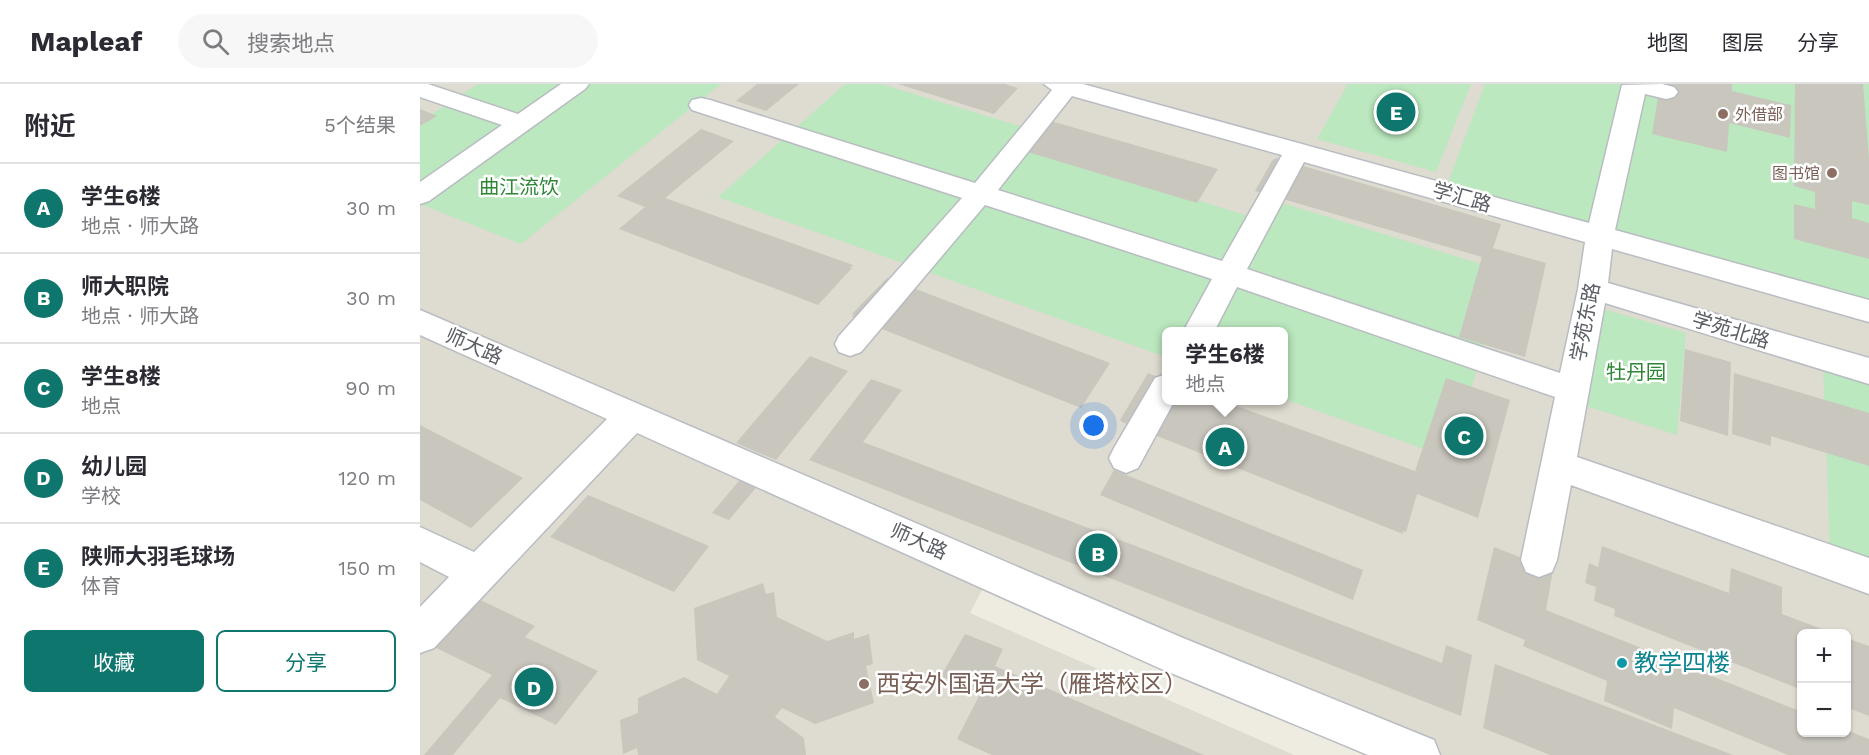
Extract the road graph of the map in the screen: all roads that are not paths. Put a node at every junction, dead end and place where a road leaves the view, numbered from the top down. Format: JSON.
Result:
{"nodes":[{"id":1,"x":578,"y":84,"type":"edge"},
{"id":2,"x":1634,"y":84,"type":"edge"},
{"id":3,"x":1062,"y":86,"type":"edge"},
{"id":4,"x":420,"y":89,"type":"edge"},
{"id":5,"x":1666,"y":92,"type":"dead end"},
{"id":6,"x":710,"y":98,"type":"dead end"},
{"id":7,"x":522,"y":124,"type":"junction"},
{"id":8,"x":1297,"y":151,"type":"junction"},
{"id":9,"x":981,"y":193,"type":"junction"},
{"id":10,"x":420,"y":195,"type":"edge"},
{"id":11,"x":1600,"y":236,"type":"junction"},
{"id":12,"x":1230,"y":274,"type":"junction"},
{"id":13,"x":1593,"y":289,"type":"junction"},
{"id":14,"x":1869,"y":311,"type":"edge"},
{"id":15,"x":420,"y":322,"type":"edge"},
{"id":16,"x":1201,"y":327,"type":"edge"},
{"id":17,"x":850,"y":344,"type":"dead end"},
{"id":18,"x":1869,"y":371,"type":"edge"},
{"id":19,"x":1572,"y":390,"type":"junction"},
{"id":20,"x":1162,"y":396,"type":"edge"},
{"id":21,"x":632,"y":416,"type":"junction"},
{"id":22,"x":1126,"y":458,"type":"dead end"},
{"id":23,"x":1558,"y":465,"type":"junction"},
{"id":24,"x":420,"y":544,"type":"edge"},
{"id":25,"x":1539,"y":560,"type":"dead end"},
{"id":26,"x":478,"y":573,"type":"junction"},
{"id":27,"x":1869,"y":576,"type":"edge"},
{"id":28,"x":420,"y":634,"type":"edge"},
{"id":29,"x":1419,"y":755,"type":"edge"}],
"edges":[{"from":1,"to":7,"type":"street"},
{"from":2,"to":5,"type":"street"},
{"from":2,"to":11,"type":"street","name":"学苑东路"},
{"from":3,"to":8,"type":"street","name":"学汇路"},
{"from":3,"to":9,"type":"street"},
{"from":4,"to":7,"type":"street"},
{"from":6,"to":9,"type":"street"},
{"from":7,"to":10,"type":"street"},
{"from":8,"to":11,"type":"street","name":"学汇路"},
{"from":8,"to":12,"type":"street"},
{"from":9,"to":12,"type":"street"},
{"from":9,"to":17,"type":"street"},
{"from":11,"to":13,"type":"street","name":"学苑东路"},
{"from":11,"to":14,"type":"street","name":"学汇路"},
{"from":12,"to":16,"type":"street"},
{"from":12,"to":19,"type":"street"},
{"from":13,"to":18,"type":"street","name":"学苑北路"},
{"from":13,"to":19,"type":"street","name":"学苑东路"},
{"from":15,"to":21,"type":"street","name":"师大路"},
{"from":19,"to":23,"type":"street","name":"学苑东路"},
{"from":20,"to":22,"type":"street"},
{"from":21,"to":26,"type":"street"},
{"from":21,"to":29,"type":"street","name":"师大路"},
{"from":23,"to":25,"type":"street","name":"学苑东路"},
{"from":23,"to":27,"type":"street"},
{"from":24,"to":26,"type":"street"},
{"from":26,"to":28,"type":"street"}]}
